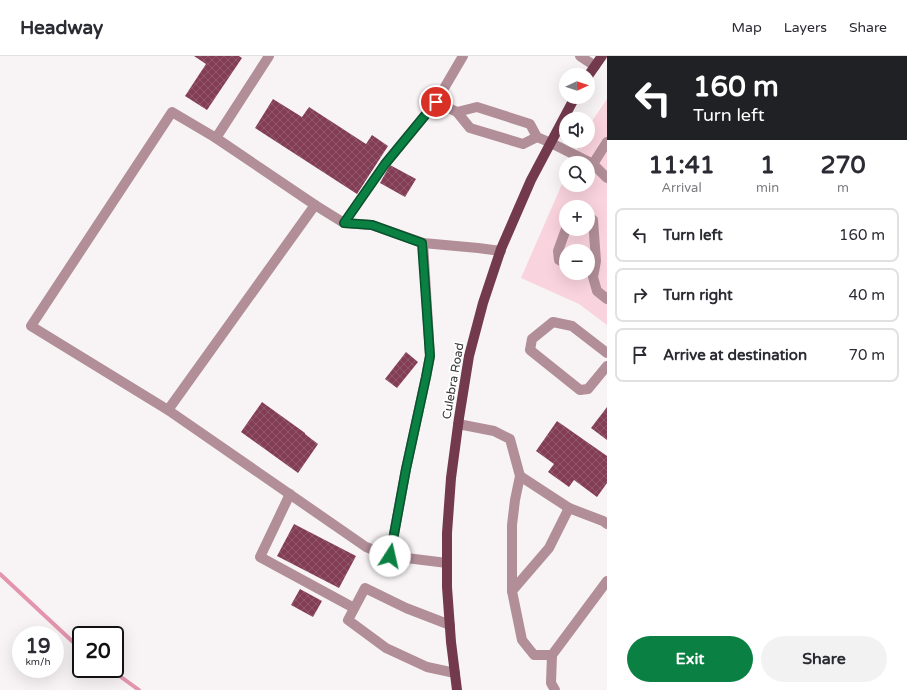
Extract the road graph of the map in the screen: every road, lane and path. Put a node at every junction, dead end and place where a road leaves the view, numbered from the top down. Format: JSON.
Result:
{"nodes":[{"id":1,"x":269,"y":56,"type":"edge"},
{"id":2,"x":463,"y":56,"type":"edge"},
{"id":3,"x":580,"y":56,"type":"edge"},
{"id":4,"x":602,"y":56,"type":"edge"},
{"id":5,"x":595,"y":66,"type":"joint"},
{"id":6,"x":436,"y":102,"type":"junction"},
{"id":7,"x":571,"y":104,"type":"edge"},
{"id":8,"x":457,"y":112,"type":"junction"},
{"id":9,"x":216,"y":138,"type":"junction"},
{"id":10,"x":538,"y":138,"type":"junction"},
{"id":11,"x":607,"y":142,"type":"edge"},
{"id":12,"x":551,"y":143,"type":"junction"},
{"id":13,"x":576,"y":156,"type":"edge"},
{"id":14,"x":595,"y":160,"type":"edge"},
{"id":15,"x":595,"y":167,"type":"edge"},
{"id":16,"x":607,"y":178,"type":"edge"},
{"id":17,"x":315,"y":205,"type":"junction"},
{"id":18,"x":344,"y":223,"type":"junction"},
{"id":19,"x":422,"y":243,"type":"junction"},
{"id":20,"x":595,"y":247,"type":"edge"},
{"id":21,"x":559,"y":248,"type":"edge"},
{"id":22,"x":501,"y":251,"type":"junction"},
{"id":23,"x":559,"y":260,"type":"edge"},
{"id":24,"x":595,"y":263,"type":"edge"},
{"id":25,"x":592,"y":280,"type":"edge"},
{"id":26,"x":607,"y":299,"type":"edge"},
{"id":27,"x":607,"y":353,"type":"edge"},
{"id":28,"x":607,"y":366,"type":"edge"},
{"id":29,"x":168,"y":410,"type":"junction"},
{"id":30,"x":458,"y":424,"type":"junction"},
{"id":31,"x":520,"y":476,"type":"junction"},
{"id":32,"x":290,"y":494,"type":"junction"},
{"id":33,"x":569,"y":508,"type":"junction"},
{"id":34,"x":607,"y":524,"type":"edge"},
{"id":35,"x":390,"y":556,"type":"junction"},
{"id":36,"x":447,"y":563,"type":"junction"},
{"id":37,"x":607,"y":581,"type":"edge"},
{"id":38,"x":512,"y":591,"type":"junction"},
{"id":39,"x":354,"y":608,"type":"junction"},
{"id":40,"x":450,"y":625,"type":"junction"},
{"id":41,"x":552,"y":655,"type":"junction"},
{"id":42,"x":455,"y":673,"type":"junction"},
{"id":43,"x":458,"y":690,"type":"edge"},
{"id":44,"x":555,"y":690,"type":"edge"}],
"edges":[{"from":1,"to":9,"type":"lane"},
{"from":2,"to":6,"type":"lane"},
{"from":3,"to":5,"type":"lane"},
{"from":4,"to":5,"type":"main road"},
{"from":6,"to":8,"type":"lane"},
{"from":6,"to":18,"type":"lane"},
{"from":7,"to":12,"type":"main road","name":"Culebra Road"},
{"from":8,"to":10,"type":"lane"},
{"from":8,"to":10,"type":"lane"},
{"from":9,"to":17,"type":"lane"},
{"from":9,"to":29,"type":"lane"},
{"from":10,"to":12,"type":"lane"},
{"from":11,"to":14,"type":"lane"},
{"from":12,"to":13,"type":"lane"},
{"from":12,"to":22,"type":"main road","name":"Culebra Road"},
{"from":15,"to":16,"type":"lane"},
{"from":17,"to":18,"type":"lane"},
{"from":17,"to":29,"type":"lane"},
{"from":18,"to":19,"type":"lane"},
{"from":19,"to":22,"type":"lane"},
{"from":19,"to":35,"type":"lane"},
{"from":20,"to":24,"type":"lane"},
{"from":21,"to":23,"type":"lane"},
{"from":22,"to":30,"type":"main road","name":"Culebra Road"},
{"from":25,"to":26,"type":"lane"},
{"from":27,"to":28,"type":"lane"},
{"from":29,"to":32,"type":"lane"},
{"from":30,"to":31,"type":"lane"},
{"from":30,"to":36,"type":"main road","name":"Culebra Road"},
{"from":31,"to":33,"type":"lane"},
{"from":31,"to":38,"type":"lane"},
{"from":32,"to":35,"type":"lane"},
{"from":32,"to":39,"type":"lane"},
{"from":33,"to":34,"type":"lane"},
{"from":33,"to":38,"type":"lane"},
{"from":35,"to":36,"type":"lane"},
{"from":36,"to":40,"type":"main road","name":"Culebra Road"},
{"from":37,"to":41,"type":"lane"},
{"from":38,"to":41,"type":"lane"},
{"from":39,"to":40,"type":"lane"},
{"from":39,"to":42,"type":"lane"},
{"from":40,"to":42,"type":"main road","name":"Culebra Road"},
{"from":41,"to":44,"type":"lane"},
{"from":42,"to":43,"type":"main road","name":"Culebra Road"}]}
